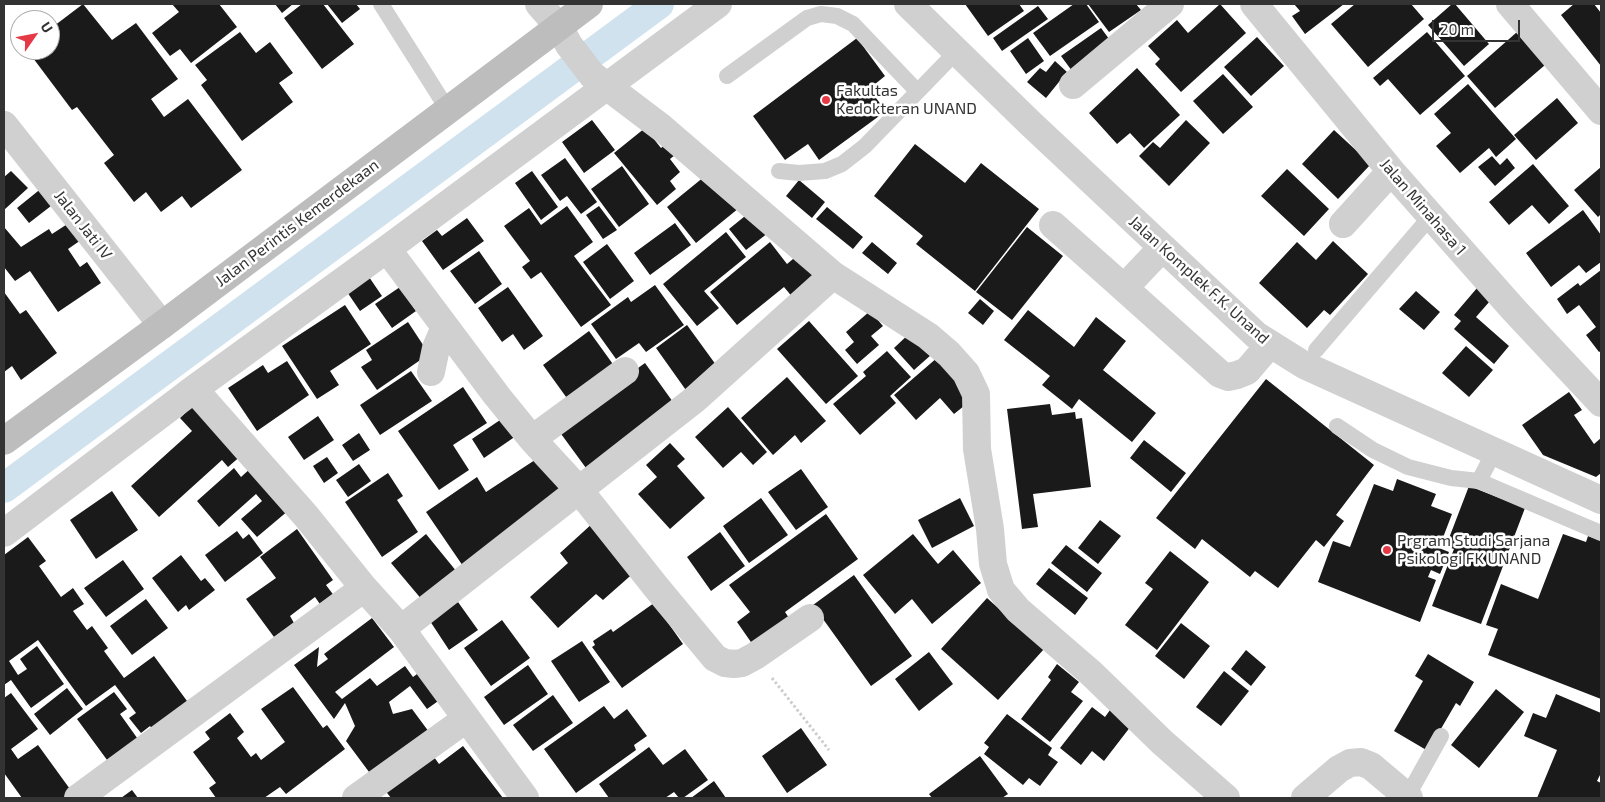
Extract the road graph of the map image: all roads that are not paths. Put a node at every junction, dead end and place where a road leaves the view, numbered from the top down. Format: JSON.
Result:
{"nodes":[{"id":1,"x":380,"y":4,"type":"edge"},
{"id":2,"x":525,"y":4,"type":"edge"},
{"id":3,"x":539,"y":4,"type":"edge"},
{"id":4,"x":589,"y":4,"type":"edge"},
{"id":5,"x":718,"y":4,"type":"edge"},
{"id":6,"x":908,"y":4,"type":"edge"},
{"id":7,"x":1254,"y":4,"type":"edge"},
{"id":8,"x":1510,"y":4,"type":"edge"},
{"id":9,"x":1164,"y":5,"type":"edge"},
{"id":10,"x":559,"y":35,"type":"junction"},
{"id":11,"x":957,"y":51,"type":"junction"},
{"id":12,"x":727,"y":76,"type":"dead end"},
{"id":13,"x":599,"y":80,"type":"junction"},
{"id":14,"x":1073,"y":86,"type":"dead end"},
{"id":15,"x":917,"y":91,"type":"junction"},
{"id":16,"x":448,"y":110,"type":"junction"},
{"id":17,"x":1601,"y":110,"type":"edge"},
{"id":18,"x":4,"y":125,"type":"edge"},
{"id":19,"x":780,"y":171,"type":"dead end"},
{"id":20,"x":1391,"y":171,"type":"junction"},
{"id":21,"x":1431,"y":216,"type":"junction"},
{"id":22,"x":1343,"y":224,"type":"dead end"},
{"id":23,"x":1053,"y":225,"type":"dead end"},
{"id":24,"x":1162,"y":248,"type":"junction"},
{"id":25,"x":387,"y":249,"type":"junction"},
{"id":26,"x":833,"y":276,"type":"junction"},
{"id":27,"x":1124,"y":288,"type":"junction"},
{"id":28,"x":162,"y":325,"type":"junction"},
{"id":29,"x":444,"y":327,"type":"junction"},
{"id":30,"x":1270,"y":344,"type":"junction"},
{"id":31,"x":1316,"y":350,"type":"dead end"},
{"id":32,"x":625,"y":371,"type":"dead end"},
{"id":33,"x":431,"y":372,"type":"dead end"},
{"id":34,"x":194,"y":389,"type":"junction"},
{"id":35,"x":1601,"y":403,"type":"edge"},
{"id":36,"x":1337,"y":426,"type":"dead end"},
{"id":37,"x":532,"y":439,"type":"junction"},
{"id":38,"x":4,"y":440,"type":"edge"},
{"id":39,"x":1494,"y":452,"type":"junction"},
{"id":40,"x":1479,"y":481,"type":"junction"},
{"id":41,"x":579,"y":490,"type":"junction"},
{"id":42,"x":1601,"y":500,"type":"edge"},
{"id":43,"x":4,"y":533,"type":"edge"},
{"id":44,"x":1601,"y":533,"type":"edge"},
{"id":45,"x":364,"y":588,"type":"junction"},
{"id":46,"x":810,"y":618,"type":"dead end"},
{"id":47,"x":401,"y":629,"type":"junction"},
{"id":48,"x":466,"y":719,"type":"junction"},
{"id":49,"x":1441,"y":736,"type":"dead end"},
{"id":50,"x":1408,"y":797,"type":"edge"},
{"id":51,"x":78,"y":798,"type":"edge"},
{"id":52,"x":356,"y":798,"type":"edge"},
{"id":53,"x":525,"y":798,"type":"edge"},
{"id":54,"x":1226,"y":798,"type":"edge"},
{"id":55,"x":1305,"y":798,"type":"edge"}],
"edges":[{"from":1,"to":16,"type":"lane"},
{"from":2,"to":10,"type":"lane"},
{"from":3,"to":10,"type":"street"},
{"from":4,"to":10,"type":"main road","name":"Jalan Perintis Kemerdekaan"},
{"from":5,"to":13,"type":"street"},
{"from":6,"to":11,"type":"street","name":"Jalan Komplek F.K. Unand"},
{"from":7,"to":20,"type":"street","name":"Jalan Minahasa 1"},
{"from":8,"to":17,"type":"street"},
{"from":9,"to":14,"type":"street"},
{"from":10,"to":13,"type":"street"},
{"from":10,"to":16,"type":"main road","name":"Jalan Perintis Kemerdekaan"},
{"from":11,"to":15,"type":"lane"},
{"from":11,"to":24,"type":"street","name":"Jalan Komplek F.K. Unand"},
{"from":12,"to":15,"type":"lane"},
{"from":13,"to":25,"type":"street"},
{"from":13,"to":26,"type":"street"},
{"from":15,"to":19,"type":"lane"},
{"from":16,"to":28,"type":"main road","name":"Jalan Perintis Kemerdekaan"},
{"from":18,"to":28,"type":"street","name":"Jalan Jati IV"},
{"from":20,"to":21,"type":"street","name":"Jalan Minahasa 1"},
{"from":20,"to":22,"type":"street"},
{"from":21,"to":31,"type":"lane"},
{"from":21,"to":35,"type":"street","name":"Jalan Minahasa 1"},
{"from":23,"to":27,"type":"street"},
{"from":24,"to":27,"type":"street"},
{"from":24,"to":30,"type":"street","name":"Jalan Komplek F.K. Unand"},
{"from":25,"to":29,"type":"street"},
{"from":25,"to":34,"type":"street"},
{"from":26,"to":41,"type":"street"},
{"from":26,"to":54,"type":"street"},
{"from":27,"to":30,"type":"street"},
{"from":28,"to":38,"type":"main road","name":"Jalan Perintis Kemerdekaan"},
{"from":29,"to":33,"type":"street"},
{"from":29,"to":37,"type":"street"},
{"from":30,"to":39,"type":"street","name":"Jalan Komplek F.K. Unand"},
{"from":32,"to":37,"type":"street"},
{"from":34,"to":43,"type":"street"},
{"from":34,"to":45,"type":"street"},
{"from":36,"to":40,"type":"lane"},
{"from":37,"to":41,"type":"street"},
{"from":39,"to":40,"type":"lane"},
{"from":39,"to":42,"type":"street","name":"Jalan Komplek F.K. Unand"},
{"from":40,"to":44,"type":"lane"},
{"from":41,"to":46,"type":"street"},
{"from":41,"to":47,"type":"street"},
{"from":45,"to":47,"type":"street"},
{"from":45,"to":51,"type":"street"},
{"from":47,"to":48,"type":"street"},
{"from":48,"to":52,"type":"street"},
{"from":48,"to":53,"type":"street"},
{"from":49,"to":50,"type":"lane"},
{"from":50,"to":55,"type":"street"}]}
